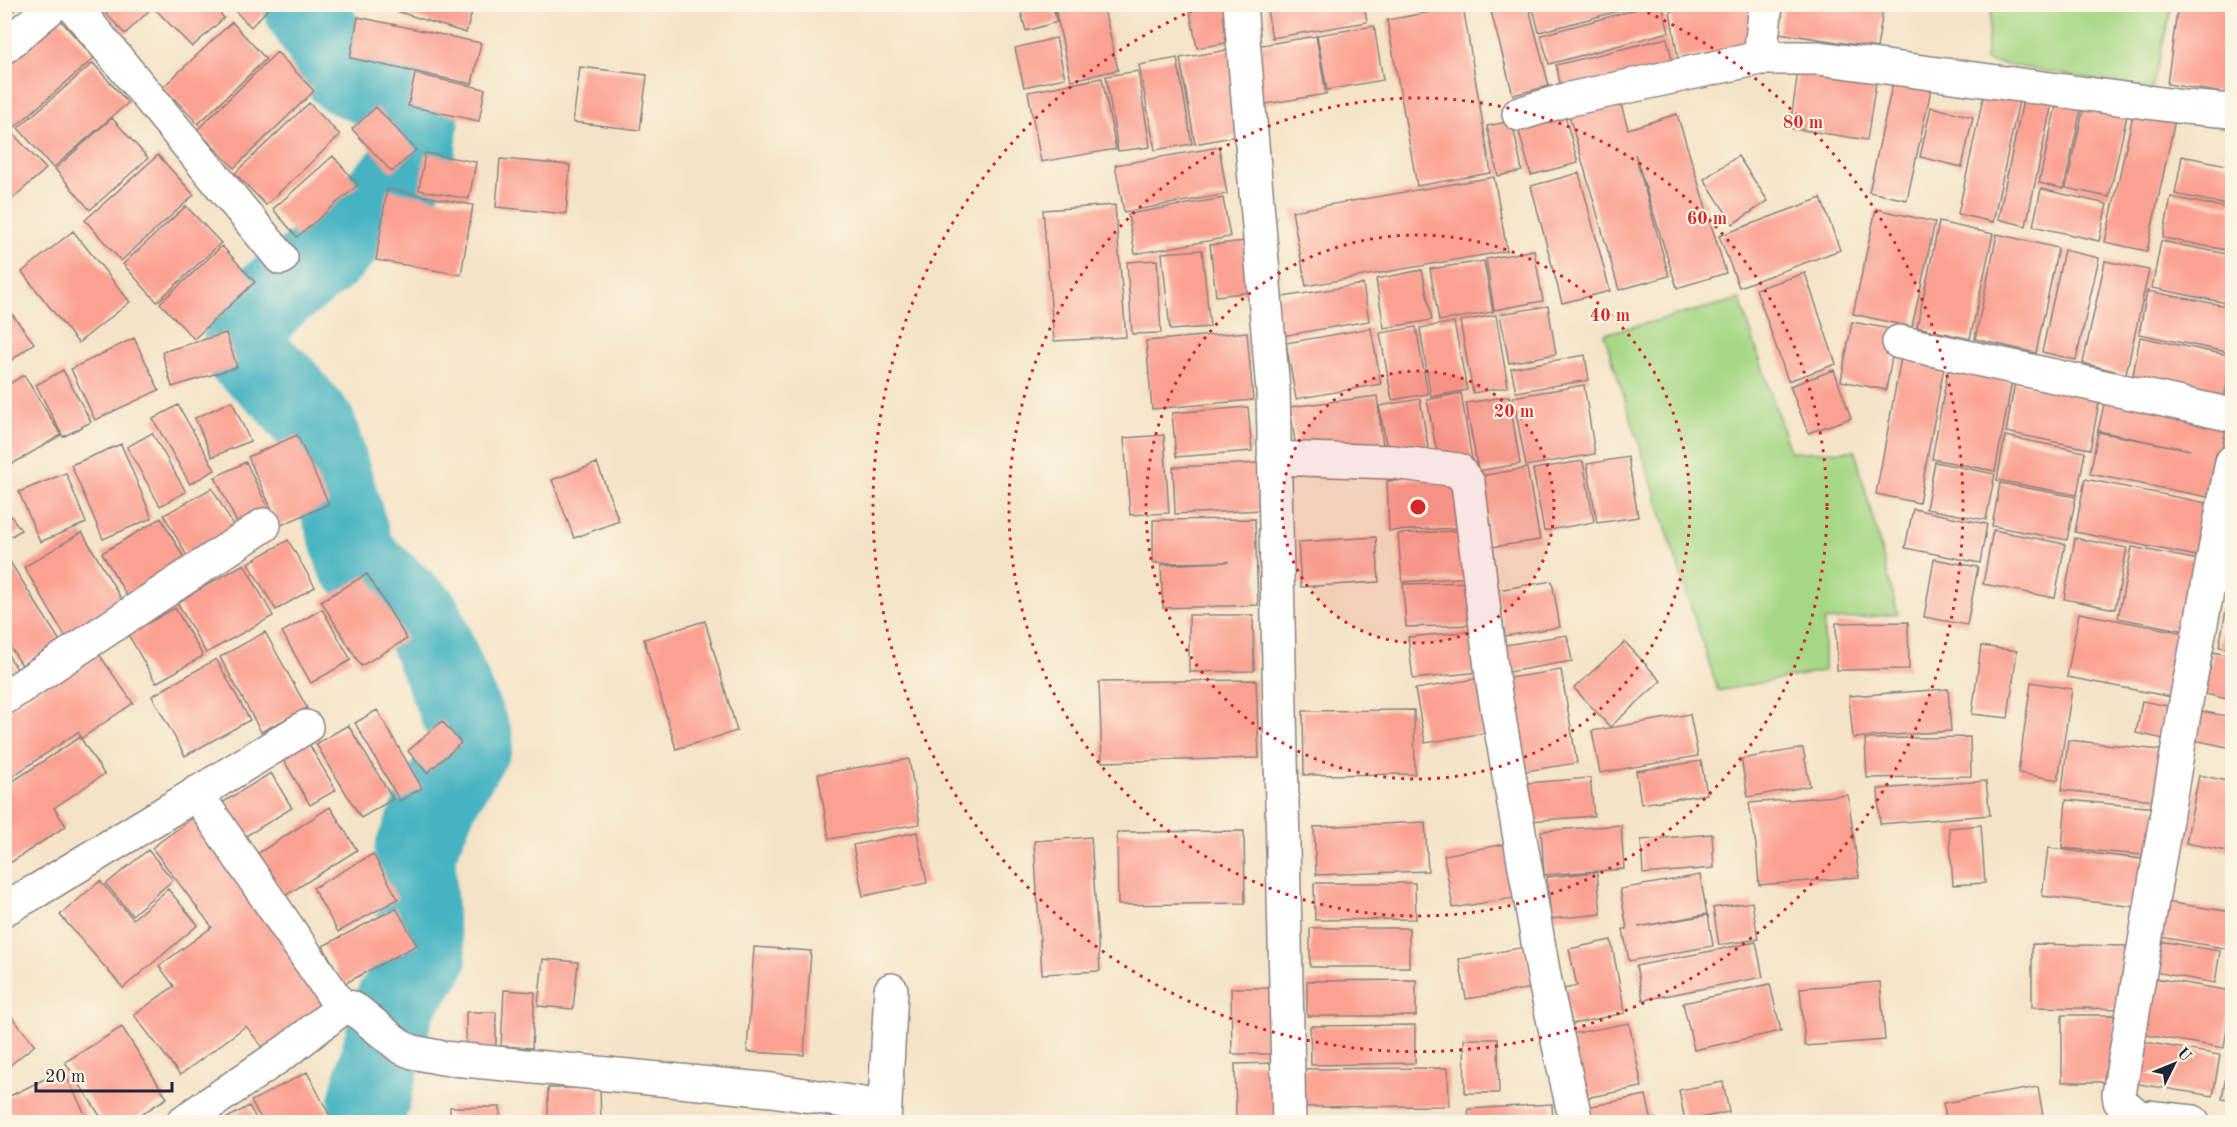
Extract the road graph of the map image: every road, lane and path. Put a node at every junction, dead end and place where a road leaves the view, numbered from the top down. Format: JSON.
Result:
{"nodes":[{"id":1,"x":55,"y":4,"type":"edge"},
{"id":2,"x":72,"y":4,"type":"edge"},
{"id":3,"x":1240,"y":4,"type":"edge"},
{"id":4,"x":1766,"y":4,"type":"edge"},
{"id":5,"x":4,"y":47,"type":"edge"},
{"id":6,"x":1760,"y":57,"type":"junction"},
{"id":7,"x":2232,"y":111,"type":"edge"},
{"id":8,"x":1519,"y":114,"type":"dead end"},
{"id":9,"x":280,"y":258,"type":"dead end"},
{"id":10,"x":1899,"y":342,"type":"dead end"},
{"id":11,"x":2232,"y":416,"type":"edge"},
{"id":12,"x":1274,"y":458,"type":"junction"},
{"id":13,"x":2232,"y":462,"type":"edge"},
{"id":14,"x":264,"y":525,"type":"dead end"},
{"id":15,"x":4,"y":698,"type":"edge"},
{"id":16,"x":306,"y":727,"type":"dead end"},
{"id":17,"x":196,"y":793,"type":"junction"},
{"id":18,"x":4,"y":909,"type":"edge"},
{"id":19,"x":891,"y":990,"type":"dead end"},
{"id":20,"x":349,"y":1009,"type":"junction"},
{"id":21,"x":884,"y":1115,"type":"edge"},
{"id":22,"x":183,"y":1122,"type":"edge"},
{"id":23,"x":1289,"y":1122,"type":"edge"},
{"id":24,"x":1576,"y":1122,"type":"edge"},
{"id":25,"x":2193,"y":1122,"type":"edge"}],
"edges":[{"from":1,"to":5,"type":"street"},
{"from":2,"to":9,"type":"street"},
{"from":3,"to":12,"type":"street"},
{"from":4,"to":6,"type":"street"},
{"from":6,"to":7,"type":"street"},
{"from":6,"to":8,"type":"street"},
{"from":10,"to":11,"type":"street"},
{"from":12,"to":23,"type":"street"},
{"from":12,"to":24,"type":"street"},
{"from":13,"to":25,"type":"street"},
{"from":14,"to":15,"type":"street"},
{"from":16,"to":17,"type":"street"},
{"from":17,"to":18,"type":"street"},
{"from":17,"to":20,"type":"street"},
{"from":19,"to":21,"type":"street"},
{"from":20,"to":21,"type":"street"},
{"from":20,"to":22,"type":"street"}]}
